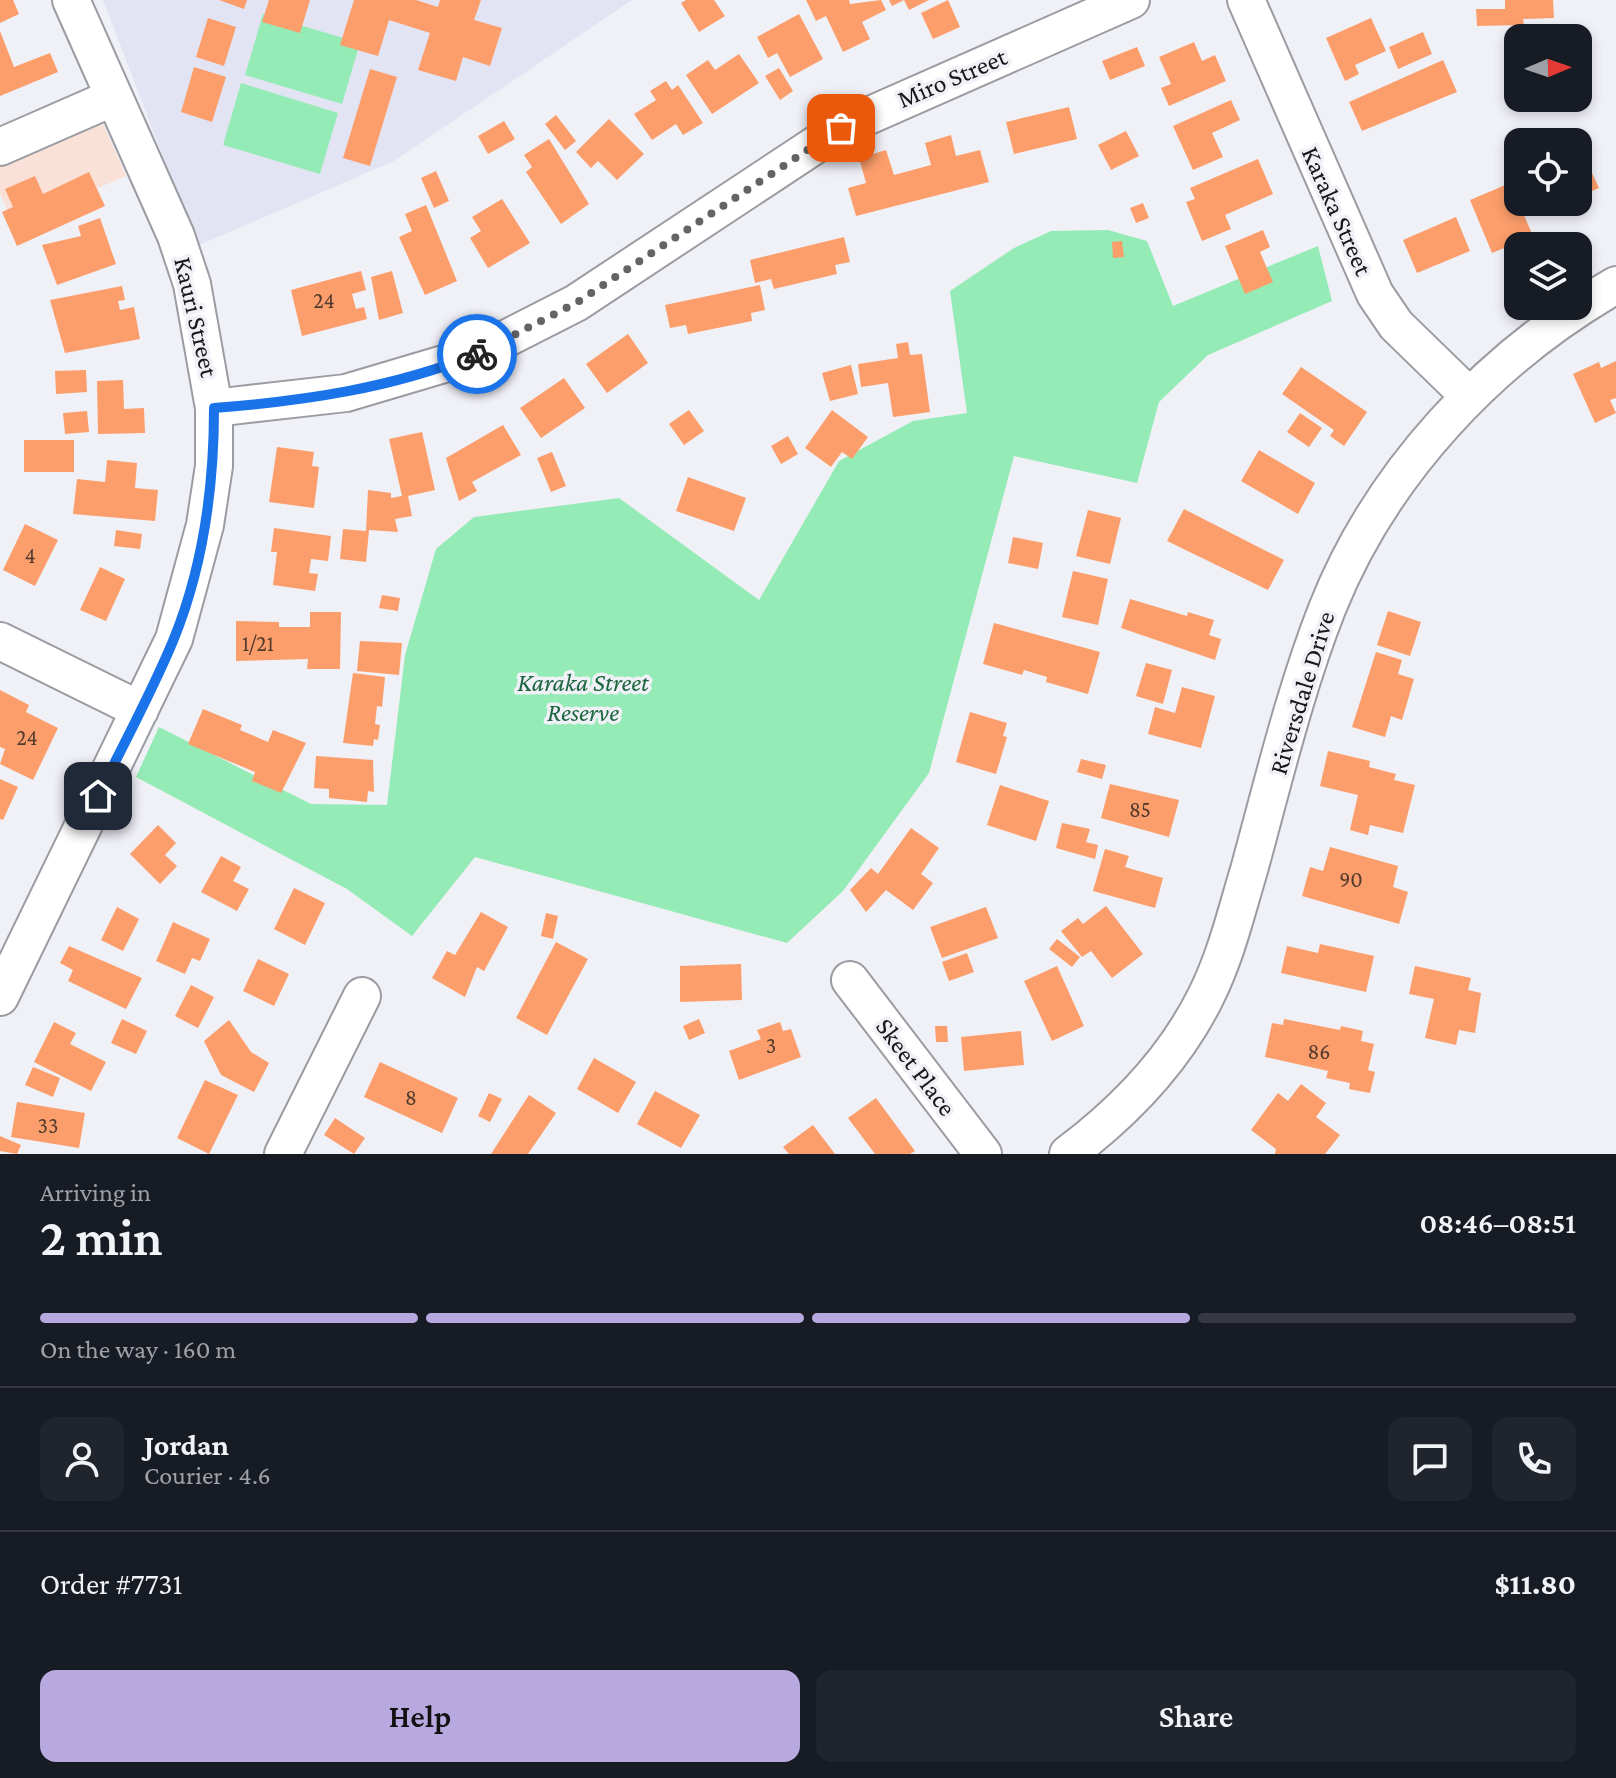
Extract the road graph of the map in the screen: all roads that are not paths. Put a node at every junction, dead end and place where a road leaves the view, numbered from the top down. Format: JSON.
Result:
{"nodes":[{"id":1,"x":71,"y":0,"type":"edge"},
{"id":2,"x":1131,"y":0,"type":"edge"},
{"id":3,"x":1246,"y":0,"type":"edge"},
{"id":4,"x":112,"y":98,"type":"junction"},
{"id":5,"x":0,"y":147,"type":"edge"},
{"id":6,"x":1616,"y":285,"type":"edge"},
{"id":7,"x":1469,"y":396,"type":"junction"},
{"id":8,"x":214,"y":408,"type":"junction"},
{"id":9,"x":0,"y":641,"type":"edge"},
{"id":10,"x":140,"y":710,"type":"junction"},
{"id":11,"x":850,"y":980,"type":"dead end"},
{"id":12,"x":362,"y":996,"type":"dead end"},
{"id":13,"x":0,"y":997,"type":"edge"},
{"id":14,"x":283,"y":1154,"type":"edge"},
{"id":15,"x":983,"y":1154,"type":"edge"},
{"id":16,"x":1068,"y":1154,"type":"edge"}],
"edges":[{"from":1,"to":4,"type":"street","name":"Kauri Street"},
{"from":2,"to":8,"type":"street","name":"Miro Street"},
{"from":3,"to":7,"type":"street","name":"Karaka Street"},
{"from":4,"to":5,"type":"street"},
{"from":4,"to":8,"type":"street","name":"Kauri Street"},
{"from":6,"to":7,"type":"street","name":"Riversdale Drive"},
{"from":7,"to":16,"type":"street","name":"Riversdale Drive"},
{"from":8,"to":10,"type":"street","name":"Kauri Street"},
{"from":9,"to":10,"type":"street"},
{"from":10,"to":13,"type":"street","name":"Kauri Street"},
{"from":11,"to":15,"type":"street","name":"Skeet Place"},
{"from":12,"to":14,"type":"street"}]}
